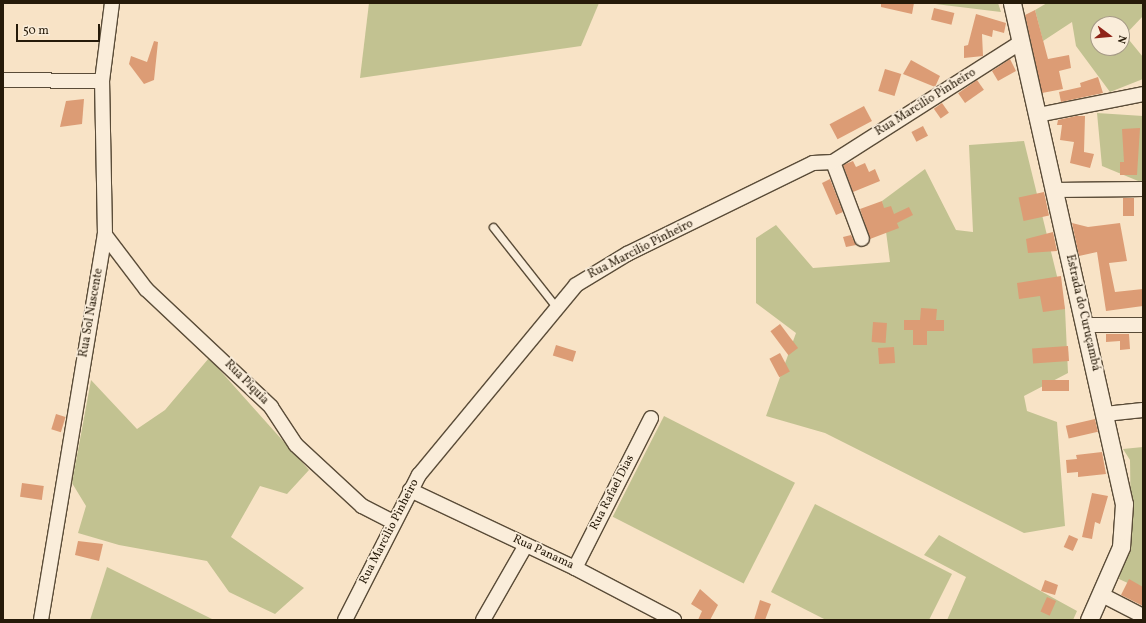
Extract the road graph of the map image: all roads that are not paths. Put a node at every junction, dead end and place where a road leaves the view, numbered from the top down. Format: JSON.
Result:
{"nodes":[{"id":1,"x":112,"y":3,"type":"edge"},
{"id":2,"x":1012,"y":3,"type":"edge"},
{"id":3,"x":1020,"y":43,"type":"junction"},
{"id":4,"x":3,"y":80,"type":"edge"},
{"id":5,"x":102,"y":81,"type":"junction"},
{"id":6,"x":1143,"y":94,"type":"edge"},
{"id":7,"x":1038,"y":115,"type":"junction"},
{"id":8,"x":834,"y":162,"type":"junction"},
{"id":9,"x":1143,"y":189,"type":"edge"},
{"id":10,"x":1054,"y":190,"type":"junction"},
{"id":11,"x":493,"y":227,"type":"dead end"},
{"id":12,"x":105,"y":235,"type":"junction"},
{"id":13,"x":862,"y":239,"type":"dead end"},
{"id":14,"x":557,"y":308,"type":"junction"},
{"id":15,"x":1084,"y":325,"type":"junction"},
{"id":16,"x":1143,"y":325,"type":"edge"},
{"id":17,"x":1143,"y":410,"type":"edge"},
{"id":18,"x":1105,"y":414,"type":"junction"},
{"id":19,"x":651,"y":418,"type":"dead end"},
{"id":20,"x":410,"y":490,"type":"junction"},
{"id":21,"x":393,"y":522,"type":"junction"},
{"id":22,"x":526,"y":545,"type":"junction"},
{"id":23,"x":574,"y":568,"type":"junction"},
{"id":24,"x":1102,"y":595,"type":"junction"},
{"id":25,"x":1143,"y":616,"type":"edge"},
{"id":26,"x":41,"y":620,"type":"edge"},
{"id":27,"x":345,"y":620,"type":"edge"},
{"id":28,"x":483,"y":620,"type":"edge"},
{"id":29,"x":674,"y":620,"type":"edge"},
{"id":30,"x":1089,"y":620,"type":"edge"}],
"edges":[{"from":1,"to":5,"type":"street","name":"Rua Sol Nascente"},
{"from":2,"to":3,"type":"street","name":"Estrada do Curuçambá"},
{"from":3,"to":7,"type":"street","name":"Estrada do Curuçambá"},
{"from":3,"to":8,"type":"street","name":"Rua Marcilio Pinheiro"},
{"from":4,"to":5,"type":"street"},
{"from":5,"to":12,"type":"street","name":"Rua Sol Nascente"},
{"from":6,"to":7,"type":"street"},
{"from":7,"to":10,"type":"street","name":"Estrada do Curuçambá"},
{"from":8,"to":13,"type":"street"},
{"from":8,"to":14,"type":"street","name":"Rua Marcilio Pinheiro"},
{"from":9,"to":10,"type":"street"},
{"from":10,"to":15,"type":"street","name":"Estrada do Curuçambá"},
{"from":11,"to":14,"type":"lane"},
{"from":12,"to":21,"type":"street","name":"Rua Piquia"},
{"from":12,"to":26,"type":"street","name":"Rua Sol Nascente"},
{"from":14,"to":20,"type":"street","name":"Rua Marcilio Pinheiro"},
{"from":15,"to":16,"type":"street"},
{"from":15,"to":18,"type":"street","name":"Estrada do Curuçambá"},
{"from":17,"to":18,"type":"street"},
{"from":18,"to":24,"type":"street","name":"Estrada do Curuçambá"},
{"from":19,"to":23,"type":"street","name":"Rua Rafael Dias"},
{"from":20,"to":21,"type":"street","name":"Rua Marcilio Pinheiro"},
{"from":20,"to":22,"type":"street","name":"Rua Panama"},
{"from":21,"to":27,"type":"street","name":"Rua Marcilio Pinheiro"},
{"from":22,"to":23,"type":"street","name":"Rua Panama"},
{"from":22,"to":28,"type":"street"},
{"from":23,"to":29,"type":"street","name":"Rua Panama"},
{"from":24,"to":25,"type":"street"},
{"from":24,"to":30,"type":"street","name":"Estrada do Curuçambá"}]}
